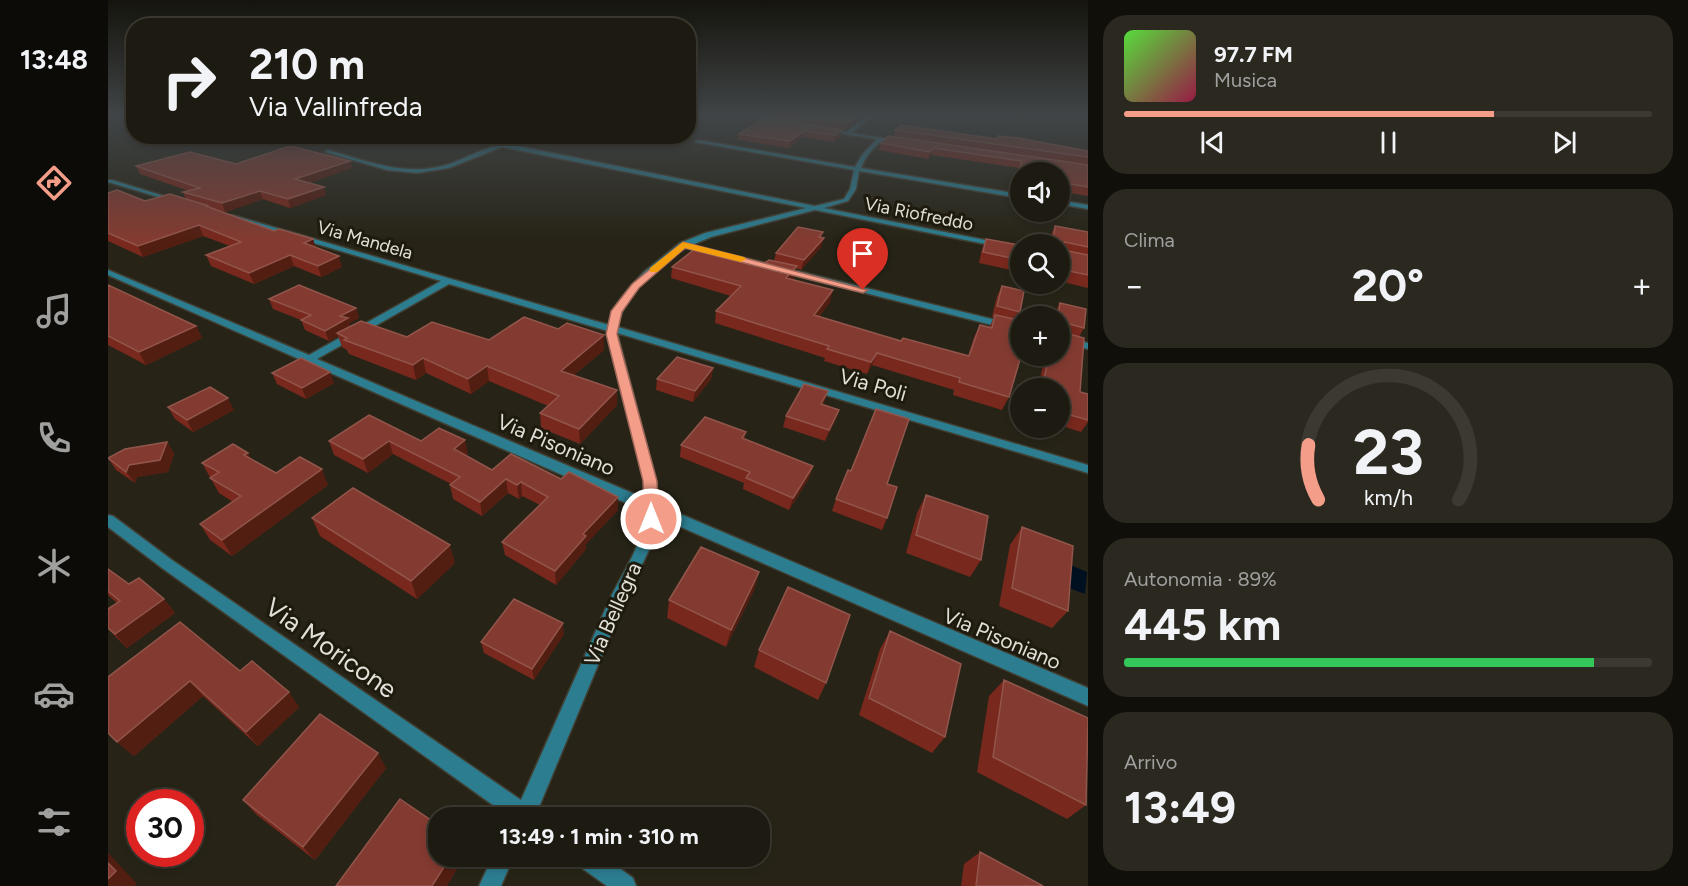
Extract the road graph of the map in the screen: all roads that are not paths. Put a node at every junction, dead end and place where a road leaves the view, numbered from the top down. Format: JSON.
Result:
{"nodes":[{"id":1,"x":347,"y":157,"type":"edge"},
{"id":2,"x":470,"y":157,"type":"edge"},
{"id":3,"x":563,"y":157,"type":"edge"},
{"id":4,"x":788,"y":157,"type":"edge"},
{"id":5,"x":863,"y":157,"type":"edge"},
{"id":6,"x":857,"y":169,"type":"junction"},
{"id":7,"x":110,"y":181,"type":"edge"},
{"id":8,"x":1010,"y":194,"type":"edge"},
{"id":9,"x":189,"y":204,"type":"edge"},
{"id":10,"x":1070,"y":204,"type":"edge"},
{"id":11,"x":1088,"y":207,"type":"edge"},
{"id":12,"x":813,"y":208,"type":"junction"},
{"id":13,"x":223,"y":214,"type":"edge"},
{"id":14,"x":683,"y":245,"type":"junction"},
{"id":15,"x":1010,"y":247,"type":"edge"},
{"id":16,"x":108,"y":272,"type":"edge"},
{"id":17,"x":450,"y":280,"type":"junction"},
{"id":18,"x":1010,"y":327,"type":"edge"},
{"id":19,"x":612,"y":328,"type":"junction"},
{"id":20,"x":1070,"y":342,"type":"edge"},
{"id":21,"x":1088,"y":346,"type":"edge"},
{"id":22,"x":309,"y":359,"type":"junction"},
{"id":23,"x":1088,"y":468,"type":"edge"},
{"id":24,"x":652,"y":509,"type":"junction"},
{"id":25,"x":108,"y":520,"type":"edge"},
{"id":26,"x":1088,"y":697,"type":"edge"},
{"id":27,"x":512,"y":807,"type":"edge"},
{"id":28,"x":530,"y":807,"type":"edge"},
{"id":29,"x":499,"y":867,"type":"edge"},
{"id":30,"x":599,"y":867,"type":"edge"},
{"id":31,"x":490,"y":886,"type":"edge"},
{"id":32,"x":625,"y":886,"type":"edge"}],
"edges":[{"from":1,"to":2,"type":"street"},
{"from":3,"to":12,"type":"street","name":"Via Riofreddo"},
{"from":4,"to":6,"type":"street"},
{"from":5,"to":6,"type":"street"},
{"from":6,"to":8,"type":"street"},
{"from":6,"to":12,"type":"street"},
{"from":7,"to":9,"type":"street"},
{"from":10,"to":11,"type":"street"},
{"from":12,"to":14,"type":"street"},
{"from":12,"to":15,"type":"street","name":"Via Riofreddo"},
{"from":13,"to":17,"type":"street","name":"Via Mandela"},
{"from":14,"to":18,"type":"street"},
{"from":14,"to":19,"type":"street"},
{"from":16,"to":22,"type":"street","name":"Via Pisoniano"},
{"from":17,"to":19,"type":"street","name":"Via Mandela"},
{"from":17,"to":22,"type":"street"},
{"from":19,"to":23,"type":"street","name":"Via Poli"},
{"from":19,"to":24,"type":"street","name":"Via Bellegra"},
{"from":20,"to":21,"type":"street"},
{"from":22,"to":24,"type":"street","name":"Via Pisoniano"},
{"from":24,"to":26,"type":"street","name":"Via Pisoniano"},
{"from":24,"to":28,"type":"street","name":"Via Bellegra"},
{"from":25,"to":27,"type":"street","name":"Via Moricone"},
{"from":29,"to":31,"type":"street"},
{"from":30,"to":32,"type":"street"}]}
